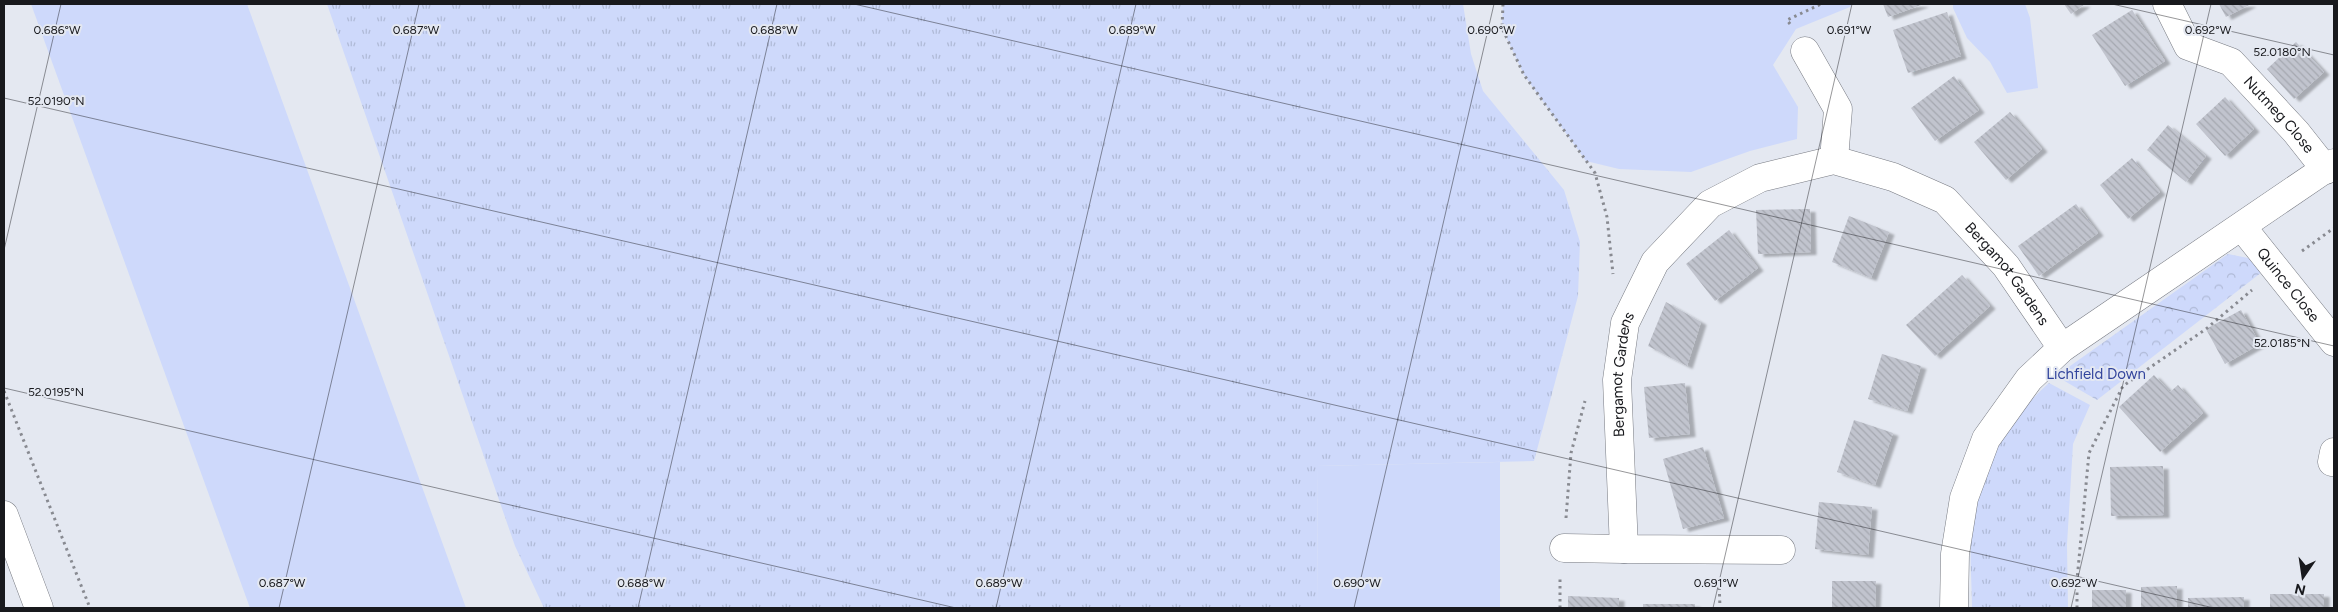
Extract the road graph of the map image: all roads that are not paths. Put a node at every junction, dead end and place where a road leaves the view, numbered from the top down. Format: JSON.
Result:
{"nodes":[{"id":1,"x":2167,"y":4,"type":"edge"},
{"id":2,"x":1804,"y":51,"type":"dead end"},
{"id":3,"x":1834,"y":160,"type":"junction"},
{"id":4,"x":2330,"y":166,"type":"edge"},
{"id":5,"x":2242,"y":227,"type":"junction"},
{"id":6,"x":2334,"y":342,"type":"edge"},
{"id":7,"x":2062,"y":348,"type":"junction"},
{"id":8,"x":4,"y":515,"type":"edge"},
{"id":9,"x":1564,"y":548,"type":"road end"},
{"id":10,"x":1624,"y":549,"type":"junction"},
{"id":11,"x":1781,"y":550,"type":"dead end"},
{"id":12,"x":40,"y":608,"type":"edge"},
{"id":13,"x":1954,"y":608,"type":"edge"}],
"edges":[{"from":1,"to":4,"type":"main road","name":"Nutmeg Close"},
{"from":2,"to":3,"type":"main road"},
{"from":3,"to":7,"type":"main road","name":"Bergamot Gardens"},
{"from":3,"to":10,"type":"main road","name":"Bergamot Gardens"},
{"from":4,"to":5,"type":"main road"},
{"from":5,"to":6,"type":"main road","name":"Quince Close"},
{"from":5,"to":7,"type":"main road"},
{"from":7,"to":13,"type":"main road"},
{"from":8,"to":12,"type":"main road"},
{"from":9,"to":10,"type":"main road"},
{"from":10,"to":11,"type":"main road"}]}
